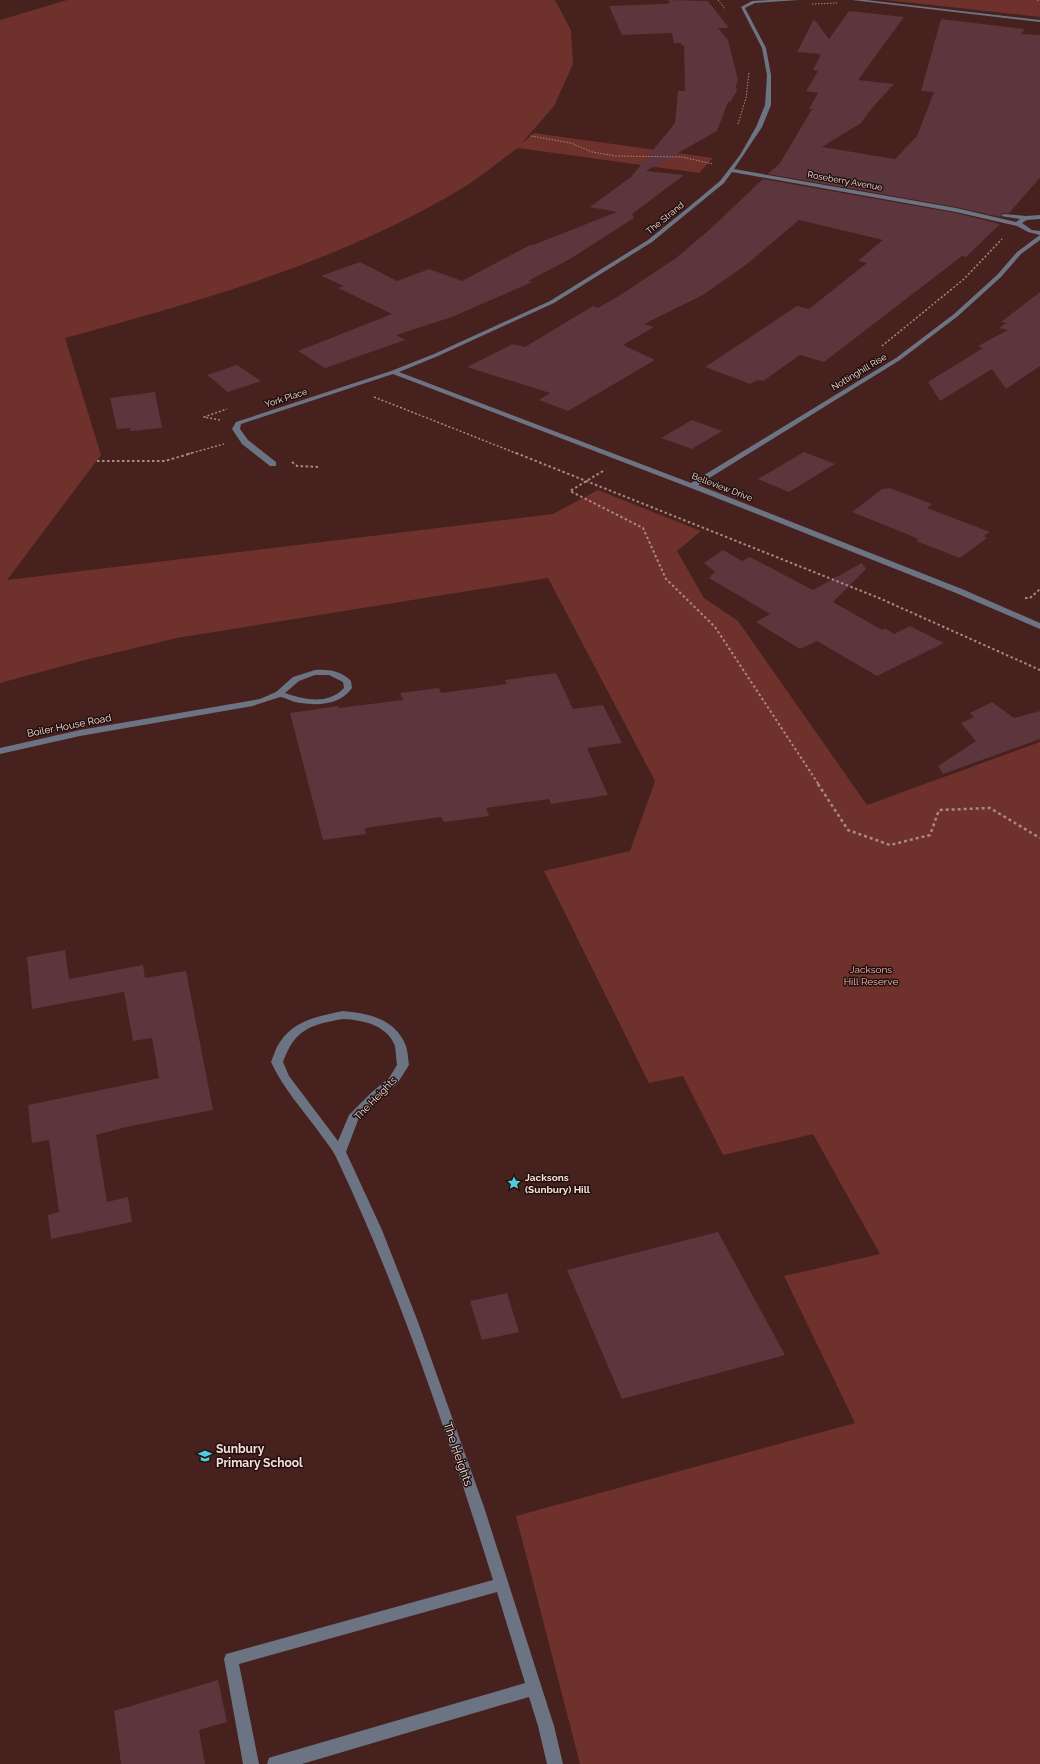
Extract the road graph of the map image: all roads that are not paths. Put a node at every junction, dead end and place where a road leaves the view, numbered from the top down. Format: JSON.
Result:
{"nodes":[{"id":1,"x":797,"y":0,"type":"edge"},
{"id":2,"x":854,"y":0,"type":"edge"},
{"id":3,"x":1040,"y":21,"type":"edge"},
{"id":4,"x":731,"y":170,"type":"junction"},
{"id":5,"x":956,"y":210,"type":"junction"},
{"id":6,"x":1039,"y":217,"type":"edge"},
{"id":7,"x":1026,"y":218,"type":"junction"},
{"id":8,"x":1023,"y":232,"type":"junction"},
{"id":9,"x":1040,"y":233,"type":"edge"},
{"id":10,"x":1040,"y":237,"type":"edge"},
{"id":11,"x":1019,"y":253,"type":"junction"},
{"id":12,"x":393,"y":372,"type":"junction"},
{"id":13,"x":273,"y":464,"type":"dead end"},
{"id":14,"x":691,"y":486,"type":"junction"},
{"id":15,"x":1040,"y":626,"type":"edge"},
{"id":16,"x":278,"y":694,"type":"junction"},
{"id":17,"x":0,"y":751,"type":"edge"},
{"id":18,"x":340,"y":1152,"type":"junction"},
{"id":19,"x":501,"y":1584,"type":"junction"},
{"id":20,"x":534,"y":1688,"type":"junction"},
{"id":21,"x":251,"y":1764,"type":"edge"},
{"id":22,"x":275,"y":1764,"type":"edge"},
{"id":23,"x":555,"y":1764,"type":"edge"}],
"edges":[{"from":1,"to":4,"type":"street","name":"The Strand"},
{"from":2,"to":3,"type":"street"},
{"from":4,"to":5,"type":"street","name":"Roseberry Avenue"},
{"from":4,"to":12,"type":"street","name":"The Strand"},
{"from":5,"to":7,"type":"street","name":"Roseberry Avenue"},
{"from":5,"to":8,"type":"street","name":"Roseberry Avenue"},
{"from":6,"to":7,"type":"street","name":"Roseberry Avenue"},
{"from":7,"to":8,"type":"street","name":"Nottinghill Rise"},
{"from":8,"to":9,"type":"street","name":"Roseberry Avenue"},
{"from":8,"to":11,"type":"street","name":"Nottinghill Rise"},
{"from":10,"to":11,"type":"street","name":"Nottinghill Rise"},
{"from":11,"to":14,"type":"street","name":"Nottinghill Rise"},
{"from":12,"to":13,"type":"street","name":"York Place"},
{"from":12,"to":14,"type":"street","name":"Belleview Drive"},
{"from":14,"to":15,"type":"street","name":"Belleview Drive"},
{"from":16,"to":16,"type":"street","name":"Boiler House Road"},
{"from":16,"to":17,"type":"street","name":"Boiler House Road"},
{"from":18,"to":18,"type":"street","name":"The Heights"},
{"from":18,"to":19,"type":"street","name":"The Heights"},
{"from":19,"to":20,"type":"street","name":"The Heights"},
{"from":19,"to":21,"type":"street"},
{"from":20,"to":22,"type":"street"},
{"from":20,"to":23,"type":"street","name":"The Heights"}]}
